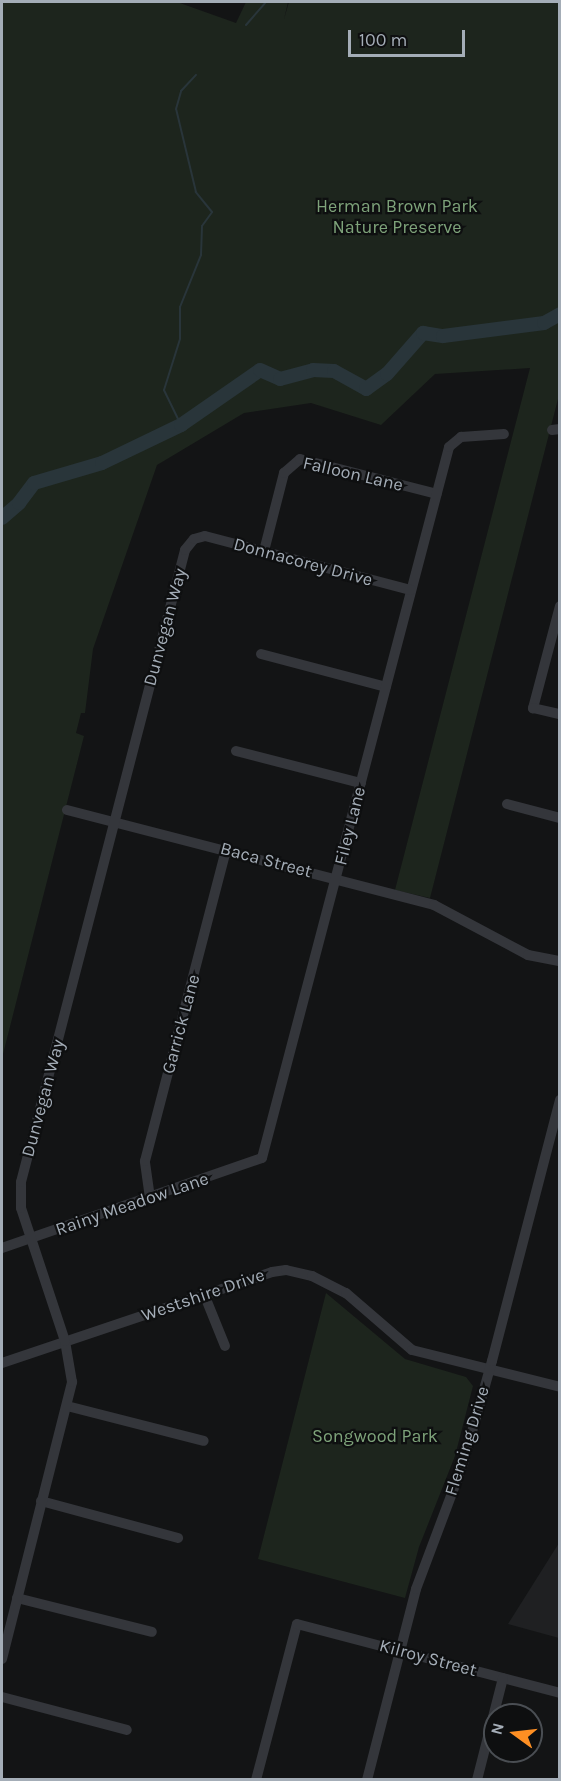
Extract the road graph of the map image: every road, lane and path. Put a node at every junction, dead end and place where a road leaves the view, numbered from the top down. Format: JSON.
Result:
{"nodes":[{"id":1,"x":504,"y":434,"type":"dead end"},
{"id":2,"x":437,"y":494,"type":"junction"},
{"id":3,"x":194,"y":539,"type":"joint"},
{"id":4,"x":264,"y":551,"type":"junction"},
{"id":5,"x":411,"y":590,"type":"junction"},
{"id":6,"x":560,"y":606,"type":"edge"},
{"id":7,"x":261,"y":654,"type":"dead end"},
{"id":8,"x":386,"y":687,"type":"junction"},
{"id":9,"x":560,"y":714,"type":"edge"},
{"id":10,"x":236,"y":751,"type":"dead end"},
{"id":11,"x":361,"y":783,"type":"junction"},
{"id":12,"x":507,"y":804,"type":"dead end"},
{"id":13,"x":67,"y":810,"type":"dead end"},
{"id":14,"x":560,"y":818,"type":"edge"},
{"id":15,"x":115,"y":820,"type":"junction"},
{"id":16,"x":226,"y":850,"type":"junction"},
{"id":17,"x":336,"y":879,"type":"junction"},
{"id":18,"x":560,"y":961,"type":"edge"},
{"id":19,"x":560,"y":1100,"type":"edge"},
{"id":20,"x":555,"y":1133,"type":"edge"},
{"id":21,"x":262,"y":1158,"type":"joint"},
{"id":22,"x":150,"y":1198,"type":"junction"},
{"id":23,"x":30,"y":1239,"type":"junction"},
{"id":24,"x":2,"y":1248,"type":"edge"},
{"id":25,"x":204,"y":1294,"type":"junction"},
{"id":26,"x":66,"y":1341,"type":"junction"},
{"id":27,"x":225,"y":1346,"type":"dead end"},
{"id":28,"x":2,"y":1363,"type":"edge"},
{"id":29,"x":488,"y":1371,"type":"junction"},
{"id":30,"x":560,"y":1387,"type":"edge"},
{"id":31,"x":67,"y":1406,"type":"junction"},
{"id":32,"x":204,"y":1441,"type":"dead end"},
{"id":33,"x":41,"y":1501,"type":"junction"},
{"id":34,"x":178,"y":1538,"type":"dead end"},
{"id":35,"x":16,"y":1598,"type":"junction"},
{"id":36,"x":152,"y":1632,"type":"dead end"},
{"id":37,"x":400,"y":1651,"type":"junction"},
{"id":38,"x":2,"y":1659,"type":"edge"},
{"id":39,"x":503,"y":1678,"type":"junction"},
{"id":40,"x":560,"y":1693,"type":"edge"},
{"id":41,"x":2,"y":1697,"type":"edge"},
{"id":42,"x":127,"y":1730,"type":"dead end"},
{"id":43,"x":256,"y":1779,"type":"edge"},
{"id":44,"x":367,"y":1779,"type":"edge"},
{"id":45,"x":477,"y":1779,"type":"edge"}],
"edges":[{"from":1,"to":2,"type":"street","name":"Filey Lane"},
{"from":2,"to":4,"type":"street","name":"Falloon Lane"},
{"from":2,"to":5,"type":"street","name":"Filey Lane"},
{"from":3,"to":4,"type":"street","name":"Donnacorey Drive"},
{"from":3,"to":15,"type":"street","name":"Dunvegan Way"},
{"from":4,"to":5,"type":"street","name":"Donnacorey Drive"},
{"from":5,"to":8,"type":"street","name":"Filey Lane"},
{"from":6,"to":9,"type":"street"},
{"from":7,"to":8,"type":"street"},
{"from":8,"to":11,"type":"street","name":"Filey Lane"},
{"from":10,"to":11,"type":"street"},
{"from":11,"to":17,"type":"street","name":"Filey Lane"},
{"from":12,"to":14,"type":"street"},
{"from":13,"to":15,"type":"street","name":"Baca Street"},
{"from":15,"to":16,"type":"street","name":"Baca Street"},
{"from":15,"to":23,"type":"street","name":"Dunvegan Way"},
{"from":16,"to":17,"type":"street","name":"Baca Street"},
{"from":16,"to":22,"type":"street","name":"Garrick Lane"},
{"from":17,"to":18,"type":"street","name":"Baca Street"},
{"from":17,"to":21,"type":"street","name":"Filey Lane"},
{"from":19,"to":20,"type":"street","name":"Fleming Drive"},
{"from":20,"to":29,"type":"street","name":"Fleming Drive"},
{"from":21,"to":22,"type":"street","name":"Rainy Meadow Lane"},
{"from":22,"to":23,"type":"street","name":"Rainy Meadow Lane"},
{"from":23,"to":24,"type":"street","name":"Rainy Meadow Lane"},
{"from":23,"to":26,"type":"street","name":"Dunvegan Way"},
{"from":25,"to":26,"type":"street","name":"Westshire Drive"},
{"from":25,"to":27,"type":"street"},
{"from":25,"to":29,"type":"street","name":"Westshire Drive"},
{"from":26,"to":28,"type":"street","name":"Westshire Drive"},
{"from":26,"to":31,"type":"street","name":"Dunvegan Way"},
{"from":29,"to":30,"type":"street","name":"Westshire Drive"},
{"from":29,"to":37,"type":"street","name":"Fleming Drive"},
{"from":31,"to":32,"type":"street"},
{"from":31,"to":33,"type":"street","name":"Dunvegan Way"},
{"from":33,"to":34,"type":"street"},
{"from":33,"to":35,"type":"street","name":"Dunvegan Way"},
{"from":35,"to":36,"type":"street"},
{"from":35,"to":38,"type":"street","name":"Dunvegan Way"},
{"from":37,"to":39,"type":"street","name":"Kilroy Street"},
{"from":37,"to":43,"type":"street","name":"Kilroy Street"},
{"from":37,"to":44,"type":"street","name":"Fleming Drive"},
{"from":39,"to":40,"type":"street","name":"Kilroy Street"},
{"from":39,"to":45,"type":"street"},
{"from":41,"to":42,"type":"street"}]}
